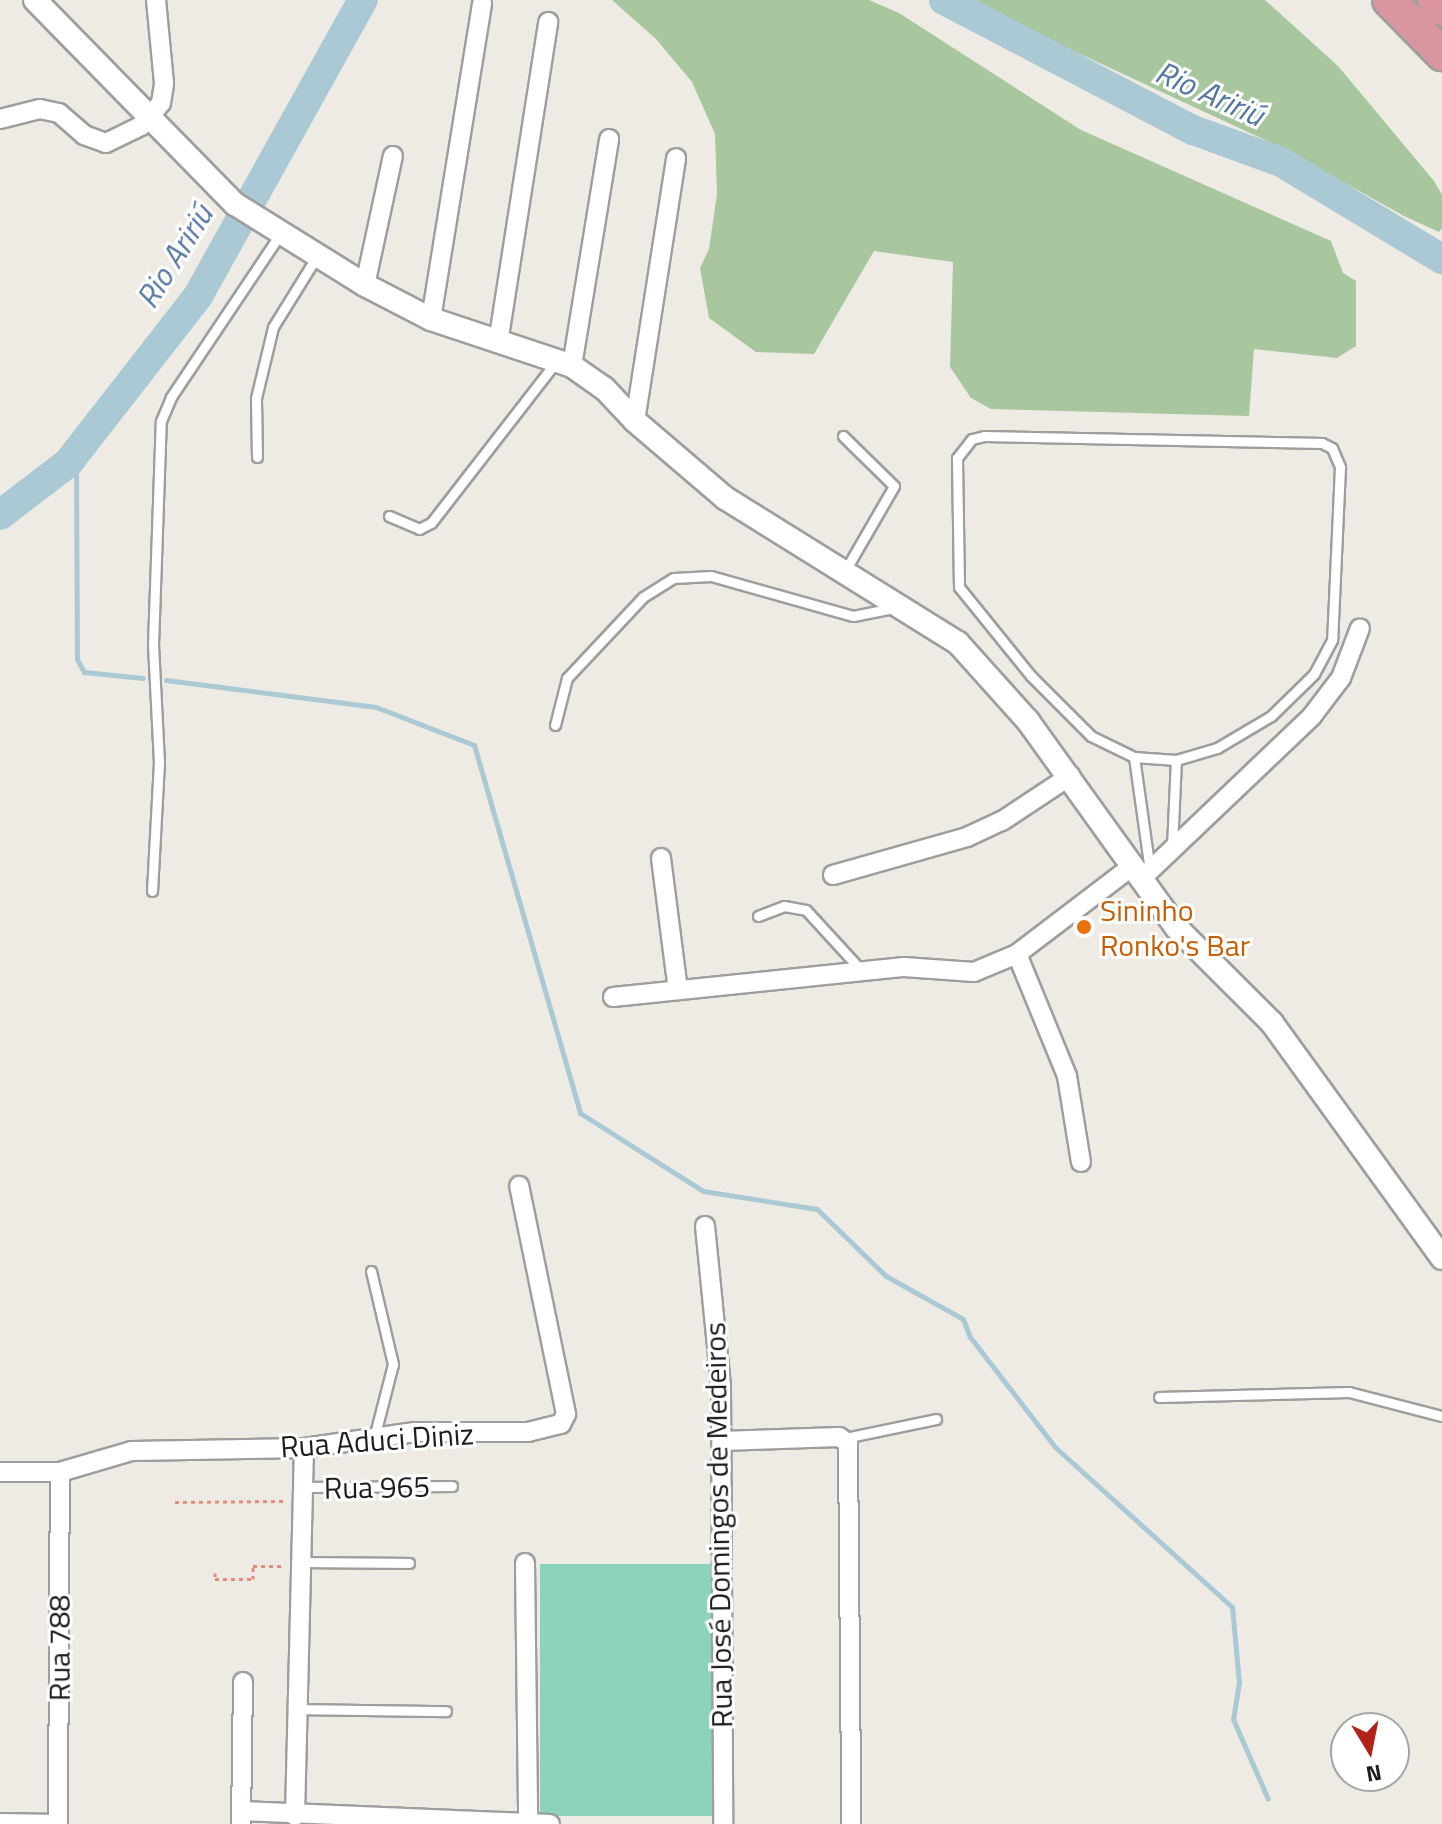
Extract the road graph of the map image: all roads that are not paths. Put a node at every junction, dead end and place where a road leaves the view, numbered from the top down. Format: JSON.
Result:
{"nodes":[{"id":1,"x":35,"y":0,"type":"edge"},
{"id":2,"x":156,"y":0,"type":"edge"},
{"id":3,"x":1389,"y":0,"type":"edge"},
{"id":4,"x":1434,"y":0,"type":"edge"},
{"id":5,"x":482,"y":3,"type":"dead end"},
{"id":6,"x":1442,"y":9,"type":"edge"},
{"id":7,"x":548,"y":22,"type":"dead end"},
{"id":8,"x":1442,"y":54,"type":"edge"},
{"id":9,"x":151,"y":115,"type":"junction"},
{"id":10,"x":0,"y":119,"type":"edge"},
{"id":11,"x":609,"y":139,"type":"dead end"},
{"id":12,"x":393,"y":156,"type":"dead end"},
{"id":13,"x":676,"y":158,"type":"dead end"},
{"id":14,"x":272,"y":229,"type":"junction"},
{"id":15,"x":317,"y":256,"type":"junction"},
{"id":16,"x":365,"y":285,"type":"junction"},
{"id":17,"x":431,"y":319,"type":"junction"},
{"id":18,"x":498,"y":343,"type":"junction"},
{"id":19,"x":565,"y":363,"type":"junction"},
{"id":20,"x":635,"y":421,"type":"junction"},
{"id":21,"x":843,"y":436,"type":"dead end"},
{"id":22,"x":257,"y":457,"type":"dead end"},
{"id":23,"x":389,"y":516,"type":"dead end"},
{"id":24,"x":845,"y":571,"type":"junction"},
{"id":25,"x":904,"y":604,"type":"junction"},
{"id":26,"x":1360,"y":628,"type":"dead end"},
{"id":27,"x":555,"y":725,"type":"dead end"},
{"id":28,"x":1134,"y":757,"type":"junction"},
{"id":29,"x":1176,"y":760,"type":"junction"},
{"id":30,"x":1070,"y":776,"type":"junction"},
{"id":31,"x":1172,"y":850,"type":"junction"},
{"id":32,"x":661,"y":858,"type":"dead end"},
{"id":33,"x":1140,"y":873,"type":"junction"},
{"id":34,"x":833,"y":875,"type":"dead end"},
{"id":35,"x":152,"y":891,"type":"dead end"},
{"id":36,"x":758,"y":916,"type":"dead end"},
{"id":37,"x":1017,"y":954,"type":"junction"},
{"id":38,"x":862,"y":970,"type":"junction"},
{"id":39,"x":678,"y":990,"type":"junction"},
{"id":40,"x":613,"y":997,"type":"dead end"},
{"id":41,"x":1081,"y":1162,"type":"dead end"},
{"id":42,"x":519,"y":1186,"type":"dead end"},
{"id":43,"x":705,"y":1226,"type":"dead end"},
{"id":44,"x":1442,"y":1258,"type":"edge"},
{"id":45,"x":371,"y":1271,"type":"dead end"},
{"id":46,"x":1159,"y":1397,"type":"dead end"},
{"id":47,"x":1442,"y":1416,"type":"edge"},
{"id":48,"x":936,"y":1419,"type":"dead end"},
{"id":49,"x":374,"y":1438,"type":"junction"},
{"id":50,"x":845,"y":1438,"type":"junction"},
{"id":51,"x":722,"y":1441,"type":"junction"},
{"id":52,"x":304,"y":1448,"type":"junction"},
{"id":53,"x":0,"y":1472,"type":"edge"},
{"id":54,"x":60,"y":1472,"type":"junction"},
{"id":55,"x":452,"y":1486,"type":"dead end"},
{"id":56,"x":303,"y":1494,"type":"junction"},
{"id":57,"x":409,"y":1563,"type":"dead end"},
{"id":58,"x":525,"y":1563,"type":"dead end"},
{"id":59,"x":301,"y":1564,"type":"junction"},
{"id":60,"x":243,"y":1682,"type":"dead end"},
{"id":61,"x":298,"y":1709,"type":"junction"},
{"id":62,"x":446,"y":1711,"type":"dead end"},
{"id":63,"x":295,"y":1816,"type":"junction"},
{"id":64,"x":241,"y":1817,"type":"edge"},
{"id":65,"x":371,"y":1821,"type":"edge"},
{"id":66,"x":464,"y":1821,"type":"edge"},
{"id":67,"x":528,"y":1822,"type":"junction"},
{"id":68,"x":0,"y":1823,"type":"edge"},
{"id":69,"x":58,"y":1824,"type":"edge"},
{"id":70,"x":550,"y":1824,"type":"edge"},
{"id":71,"x":723,"y":1824,"type":"edge"},
{"id":72,"x":851,"y":1824,"type":"edge"}],
"edges":[{"from":1,"to":9,"type":"street"},
{"from":2,"to":9,"type":"street"},
{"from":3,"to":8,"type":"highway"},
{"from":4,"to":6,"type":"highway"},
{"from":5,"to":17,"type":"street"},
{"from":7,"to":18,"type":"street"},
{"from":9,"to":10,"type":"street"},
{"from":9,"to":14,"type":"street"},
{"from":11,"to":19,"type":"street"},
{"from":12,"to":16,"type":"street"},
{"from":13,"to":20,"type":"street"},
{"from":14,"to":15,"type":"street"},
{"from":14,"to":35,"type":"lane"},
{"from":15,"to":16,"type":"street"},
{"from":15,"to":22,"type":"lane"},
{"from":16,"to":17,"type":"street"},
{"from":17,"to":18,"type":"street"},
{"from":18,"to":19,"type":"street"},
{"from":19,"to":20,"type":"street"},
{"from":19,"to":23,"type":"lane"},
{"from":20,"to":24,"type":"street"},
{"from":21,"to":24,"type":"lane"},
{"from":24,"to":25,"type":"street"},
{"from":25,"to":27,"type":"lane"},
{"from":25,"to":30,"type":"street"},
{"from":26,"to":31,"type":"street"},
{"from":28,"to":29,"type":"lane"},
{"from":28,"to":29,"type":"lane"},
{"from":28,"to":33,"type":"lane"},
{"from":29,"to":31,"type":"lane"},
{"from":30,"to":33,"type":"street"},
{"from":30,"to":34,"type":"street"},
{"from":31,"to":33,"type":"street"},
{"from":32,"to":39,"type":"street"},
{"from":33,"to":37,"type":"street"},
{"from":33,"to":44,"type":"street"},
{"from":36,"to":38,"type":"lane"},
{"from":37,"to":38,"type":"street"},
{"from":37,"to":41,"type":"street"},
{"from":38,"to":39,"type":"street"},
{"from":39,"to":40,"type":"street"},
{"from":42,"to":49,"type":"street","name":"Rua Aduci Diniz"},
{"from":43,"to":51,"type":"street","name":"Rua José Domingos de Medeiros"},
{"from":45,"to":49,"type":"lane"},
{"from":46,"to":47,"type":"lane"},
{"from":48,"to":50,"type":"lane"},
{"from":49,"to":52,"type":"street","name":"Rua Aduci Diniz"},
{"from":50,"to":51,"type":"street"},
{"from":50,"to":72,"type":"street"},
{"from":51,"to":71,"type":"street","name":"Rua José Domingos de Medeiros"},
{"from":52,"to":54,"type":"street","name":"Rua Aduci Diniz"},
{"from":52,"to":56,"type":"street"},
{"from":53,"to":54,"type":"street","name":"Rua Aduci Diniz"},
{"from":54,"to":69,"type":"street","name":"Rua 788"},
{"from":55,"to":56,"type":"lane","name":"Rua 965"},
{"from":56,"to":59,"type":"street"},
{"from":57,"to":59,"type":"lane"},
{"from":58,"to":67,"type":"street"},
{"from":59,"to":61,"type":"street"},
{"from":60,"to":64,"type":"street"},
{"from":61,"to":62,"type":"lane"},
{"from":61,"to":63,"type":"street"},
{"from":63,"to":64,"type":"street"},
{"from":63,"to":65,"type":"street"},
{"from":65,"to":66,"type":"street"},
{"from":66,"to":67,"type":"street"},
{"from":67,"to":70,"type":"street"},
{"from":68,"to":69,"type":"street"}]}
